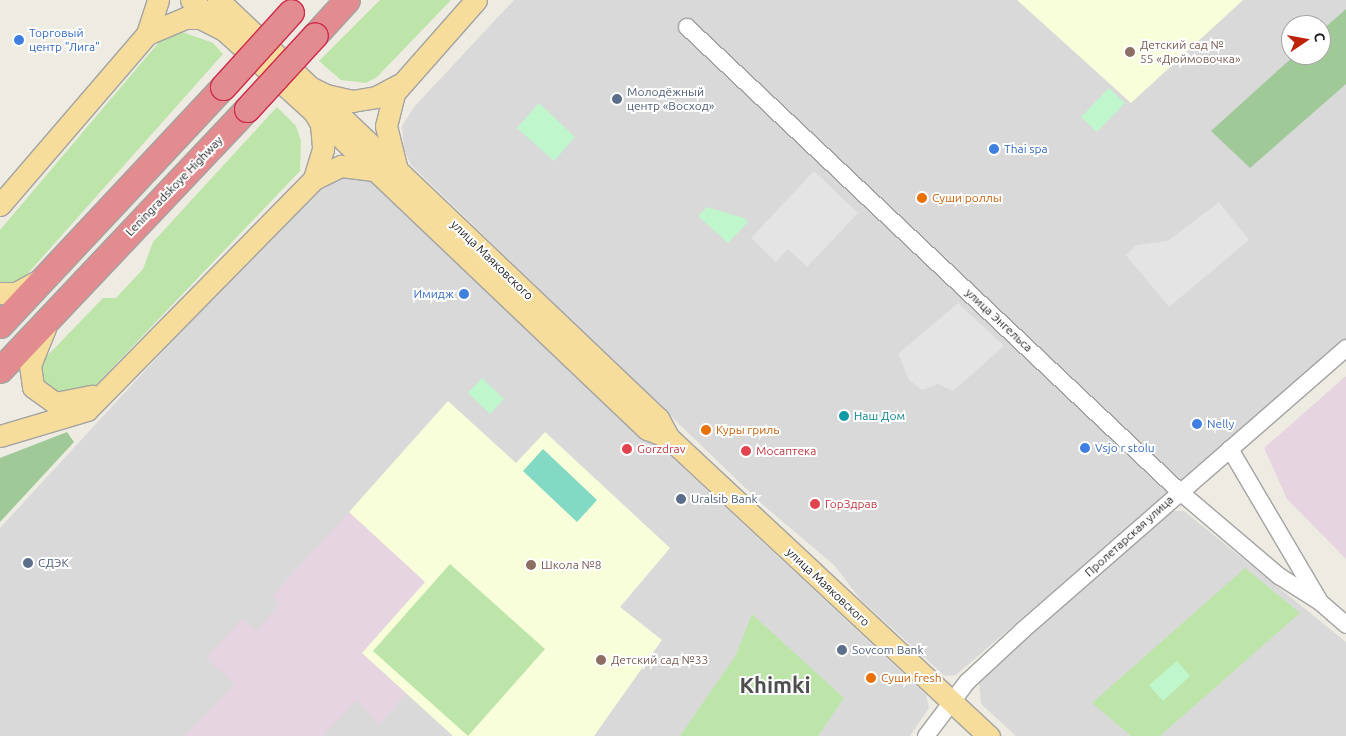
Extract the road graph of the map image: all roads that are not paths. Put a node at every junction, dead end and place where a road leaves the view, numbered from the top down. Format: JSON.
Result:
{"nodes":[{"id":1,"x":158,"y":0,"type":"edge"},
{"id":2,"x":191,"y":0,"type":"edge"},
{"id":3,"x":218,"y":0,"type":"edge"},
{"id":4,"x":347,"y":0,"type":"edge"},
{"id":5,"x":476,"y":0,"type":"edge"},
{"id":6,"x":297,"y":6,"type":"edge"},
{"id":7,"x":229,"y":16,"type":"edge"},
{"id":8,"x":687,"y":26,"type":"dead end"},
{"id":9,"x":147,"y":34,"type":"junction"},
{"id":10,"x":399,"y":85,"type":"junction"},
{"id":11,"x":310,"y":87,"type":"junction"},
{"id":12,"x":314,"y":112,"type":"junction"},
{"id":13,"x":377,"y":170,"type":"junction"},
{"id":14,"x":398,"y":171,"type":"junction"},
{"id":15,"x":314,"y":178,"type":"junction"},
{"id":16,"x":0,"y":205,"type":"edge"},
{"id":17,"x":44,"y":277,"type":"junction"},
{"id":18,"x":0,"y":293,"type":"edge"},
{"id":19,"x":53,"y":313,"type":"junction"},
{"id":20,"x":0,"y":325,"type":"edge"},
{"id":21,"x":1346,"y":348,"type":"edge"},
{"id":22,"x":0,"y":370,"type":"edge"},
{"id":23,"x":110,"y":386,"type":"junction"},
{"id":24,"x":0,"y":436,"type":"edge"},
{"id":25,"x":668,"y":437,"type":"junction"},
{"id":26,"x":1230,"y":449,"type":"junction"},
{"id":27,"x":1179,"y":491,"type":"junction"},
{"id":28,"x":1320,"y":602,"type":"junction"},
{"id":29,"x":1346,"y":625,"type":"edge"},
{"id":30,"x":951,"y":702,"type":"junction"},
{"id":31,"x":926,"y":736,"type":"edge"},
{"id":32,"x":989,"y":736,"type":"edge"}],
"edges":[{"from":1,"to":9,"type":"main road"},
{"from":2,"to":7,"type":"main road"},
{"from":3,"to":7,"type":"main road"},
{"from":4,"to":19,"type":"highway","name":"Leningradskoye Highway","bridge":true},
{"from":5,"to":10,"type":"main road"},
{"from":6,"to":17,"type":"highway","bridge":true},
{"from":7,"to":9,"type":"main road"},
{"from":7,"to":11,"type":"main road","name":"улица Маяковского"},
{"from":7,"to":12,"type":"main road","name":"улица Маяковского"},
{"from":8,"to":27,"type":"street","name":"улица Энгельса"},
{"from":9,"to":16,"type":"main road"},
{"from":10,"to":11,"type":"main road"},
{"from":10,"to":14,"type":"main road"},
{"from":11,"to":14,"type":"main road","name":"улица Маяковского"},
{"from":12,"to":13,"type":"main road","name":"улица Маяковского"},
{"from":12,"to":15,"type":"main road"},
{"from":13,"to":15,"type":"main road"},
{"from":13,"to":25,"type":"main road","name":"улица Маяковского"},
{"from":14,"to":25,"type":"main road","name":"улица Маяковского"},
{"from":15,"to":23,"type":"main road"},
{"from":17,"to":18,"type":"main road"},
{"from":17,"to":20,"type":"highway"},
{"from":19,"to":22,"type":"highway","name":"Leningradskoye Highway"},
{"from":19,"to":23,"type":"main road"},
{"from":21,"to":26,"type":"street","name":"Пролетарская улица"},
{"from":23,"to":24,"type":"main road"},
{"from":25,"to":30,"type":"main road","name":"улица Маяковского"},
{"from":26,"to":27,"type":"street","name":"Пролетарская улица"},
{"from":26,"to":28,"type":"street","name":"улица Энгельса"},
{"from":27,"to":28,"type":"street","name":"улица Энгельса"},
{"from":27,"to":30,"type":"street","name":"Пролетарская улица"},
{"from":28,"to":29,"type":"street","name":"улица Энгельса"},
{"from":30,"to":31,"type":"street","name":"Пролетарская улица"},
{"from":30,"to":32,"type":"main road","name":"улица Маяковского"}]}
